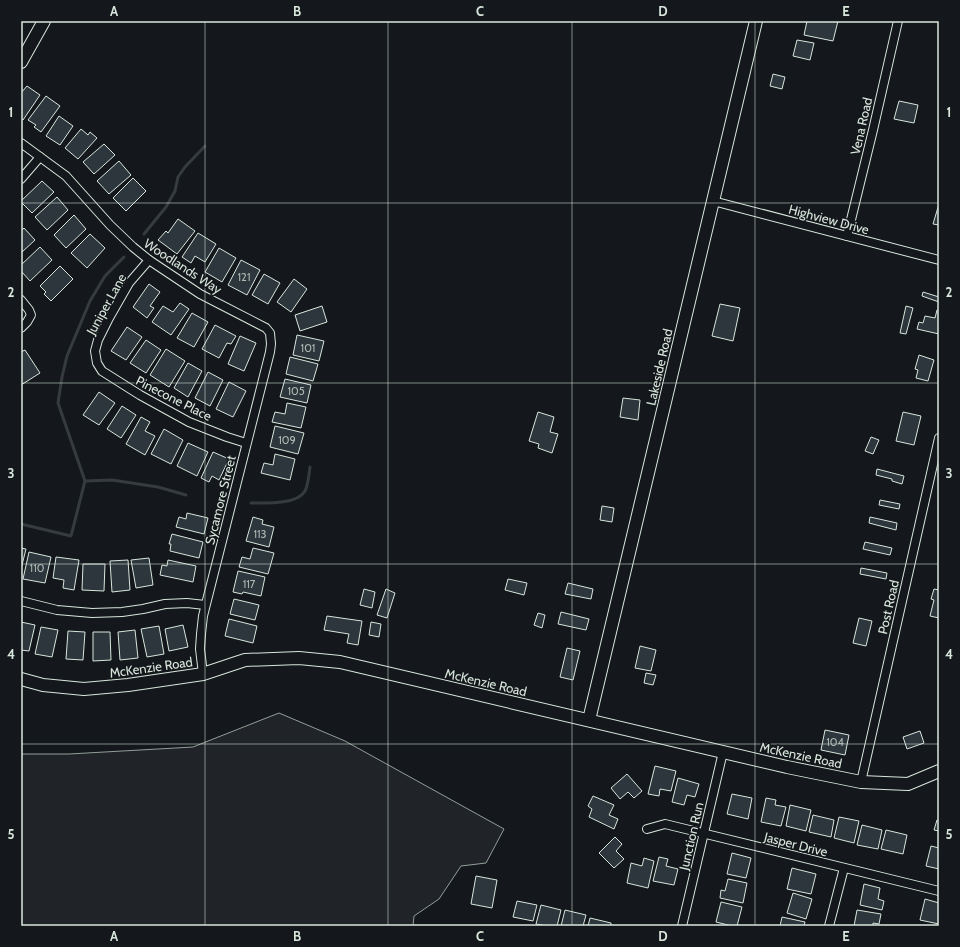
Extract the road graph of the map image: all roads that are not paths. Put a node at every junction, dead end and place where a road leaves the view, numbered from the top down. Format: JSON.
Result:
{"nodes":[{"id":1,"x":44,"y":21,"type":"edge"},
{"id":2,"x":756,"y":21,"type":"edge"},
{"id":3,"x":898,"y":21,"type":"edge"},
{"id":4,"x":21,"y":62,"type":"edge"},
{"id":5,"x":21,"y":143,"type":"edge"},
{"id":6,"x":40,"y":157,"type":"junction"},
{"id":7,"x":21,"y":179,"type":"edge"},
{"id":8,"x":713,"y":201,"type":"junction"},
{"id":9,"x":847,"y":236,"type":"junction"},
{"id":10,"x":149,"y":260,"type":"junction"},
{"id":11,"x":939,"y":260,"type":"edge"},
{"id":12,"x":21,"y":300,"type":"edge"},
{"id":13,"x":21,"y":328,"type":"edge"},
{"id":14,"x":270,"y":333,"type":"joint"},
{"id":15,"x":97,"y":363,"type":"joint"},
{"id":16,"x":939,"y":438,"type":"edge"},
{"id":17,"x":246,"y":443,"type":"junction"},
{"id":18,"x":21,"y":601,"type":"edge"},
{"id":19,"x":205,"y":605,"type":"junction"},
{"id":20,"x":202,"y":674,"type":"junction"},
{"id":21,"x":21,"y":679,"type":"edge"},
{"id":22,"x":589,"y":720,"type":"junction"},
{"id":23,"x":723,"y":752,"type":"junction"},
{"id":24,"x":939,"y":770,"type":"edge"},
{"id":25,"x":861,"y":782,"type":"junction"},
{"id":26,"x":646,"y":829,"type":"dead end"},
{"id":27,"x":704,"y":834,"type":"junction"},
{"id":28,"x":844,"y":868,"type":"junction"},
{"id":29,"x":939,"y":891,"type":"edge"},
{"id":30,"x":682,"y":926,"type":"edge"},
{"id":31,"x":829,"y":926,"type":"edge"}],
"edges":[{"from":1,"to":4,"type":"street"},
{"from":2,"to":8,"type":"street","name":"Lakeside Road"},
{"from":3,"to":9,"type":"street","name":"Vena Road"},
{"from":5,"to":6,"type":"street","name":"Woodlands Way"},
{"from":6,"to":7,"type":"street"},
{"from":6,"to":10,"type":"street","name":"Woodlands Way"},
{"from":8,"to":9,"type":"street","name":"Highview Drive"},
{"from":8,"to":22,"type":"street","name":"Lakeside Road"},
{"from":9,"to":11,"type":"street","name":"Highview Drive"},
{"from":10,"to":14,"type":"street","name":"Woodlands Way"},
{"from":10,"to":15,"type":"street","name":"Juniper Lane"},
{"from":12,"to":13,"type":"street"},
{"from":14,"to":17,"type":"street","name":"Sycamore Street"},
{"from":15,"to":17,"type":"street","name":"Pinecone Place"},
{"from":16,"to":25,"type":"street","name":"Post Road"},
{"from":17,"to":19,"type":"street","name":"Sycamore Street"},
{"from":18,"to":19,"type":"street"},
{"from":19,"to":20,"type":"street","name":"Sycamore Street"},
{"from":20,"to":21,"type":"street","name":"McKenzie Road"},
{"from":20,"to":22,"type":"street","name":"McKenzie Road"},
{"from":22,"to":23,"type":"street","name":"McKenzie Road"},
{"from":23,"to":25,"type":"street","name":"McKenzie Road"},
{"from":23,"to":27,"type":"street","name":"Junction Run"},
{"from":24,"to":25,"type":"street","name":"McKenzie Road"},
{"from":26,"to":27,"type":"street","name":"Jasper Drive"},
{"from":27,"to":28,"type":"street","name":"Jasper Drive"},
{"from":27,"to":30,"type":"street","name":"Junction Run"},
{"from":28,"to":29,"type":"street","name":"Jasper Drive"},
{"from":28,"to":31,"type":"street"}]}
